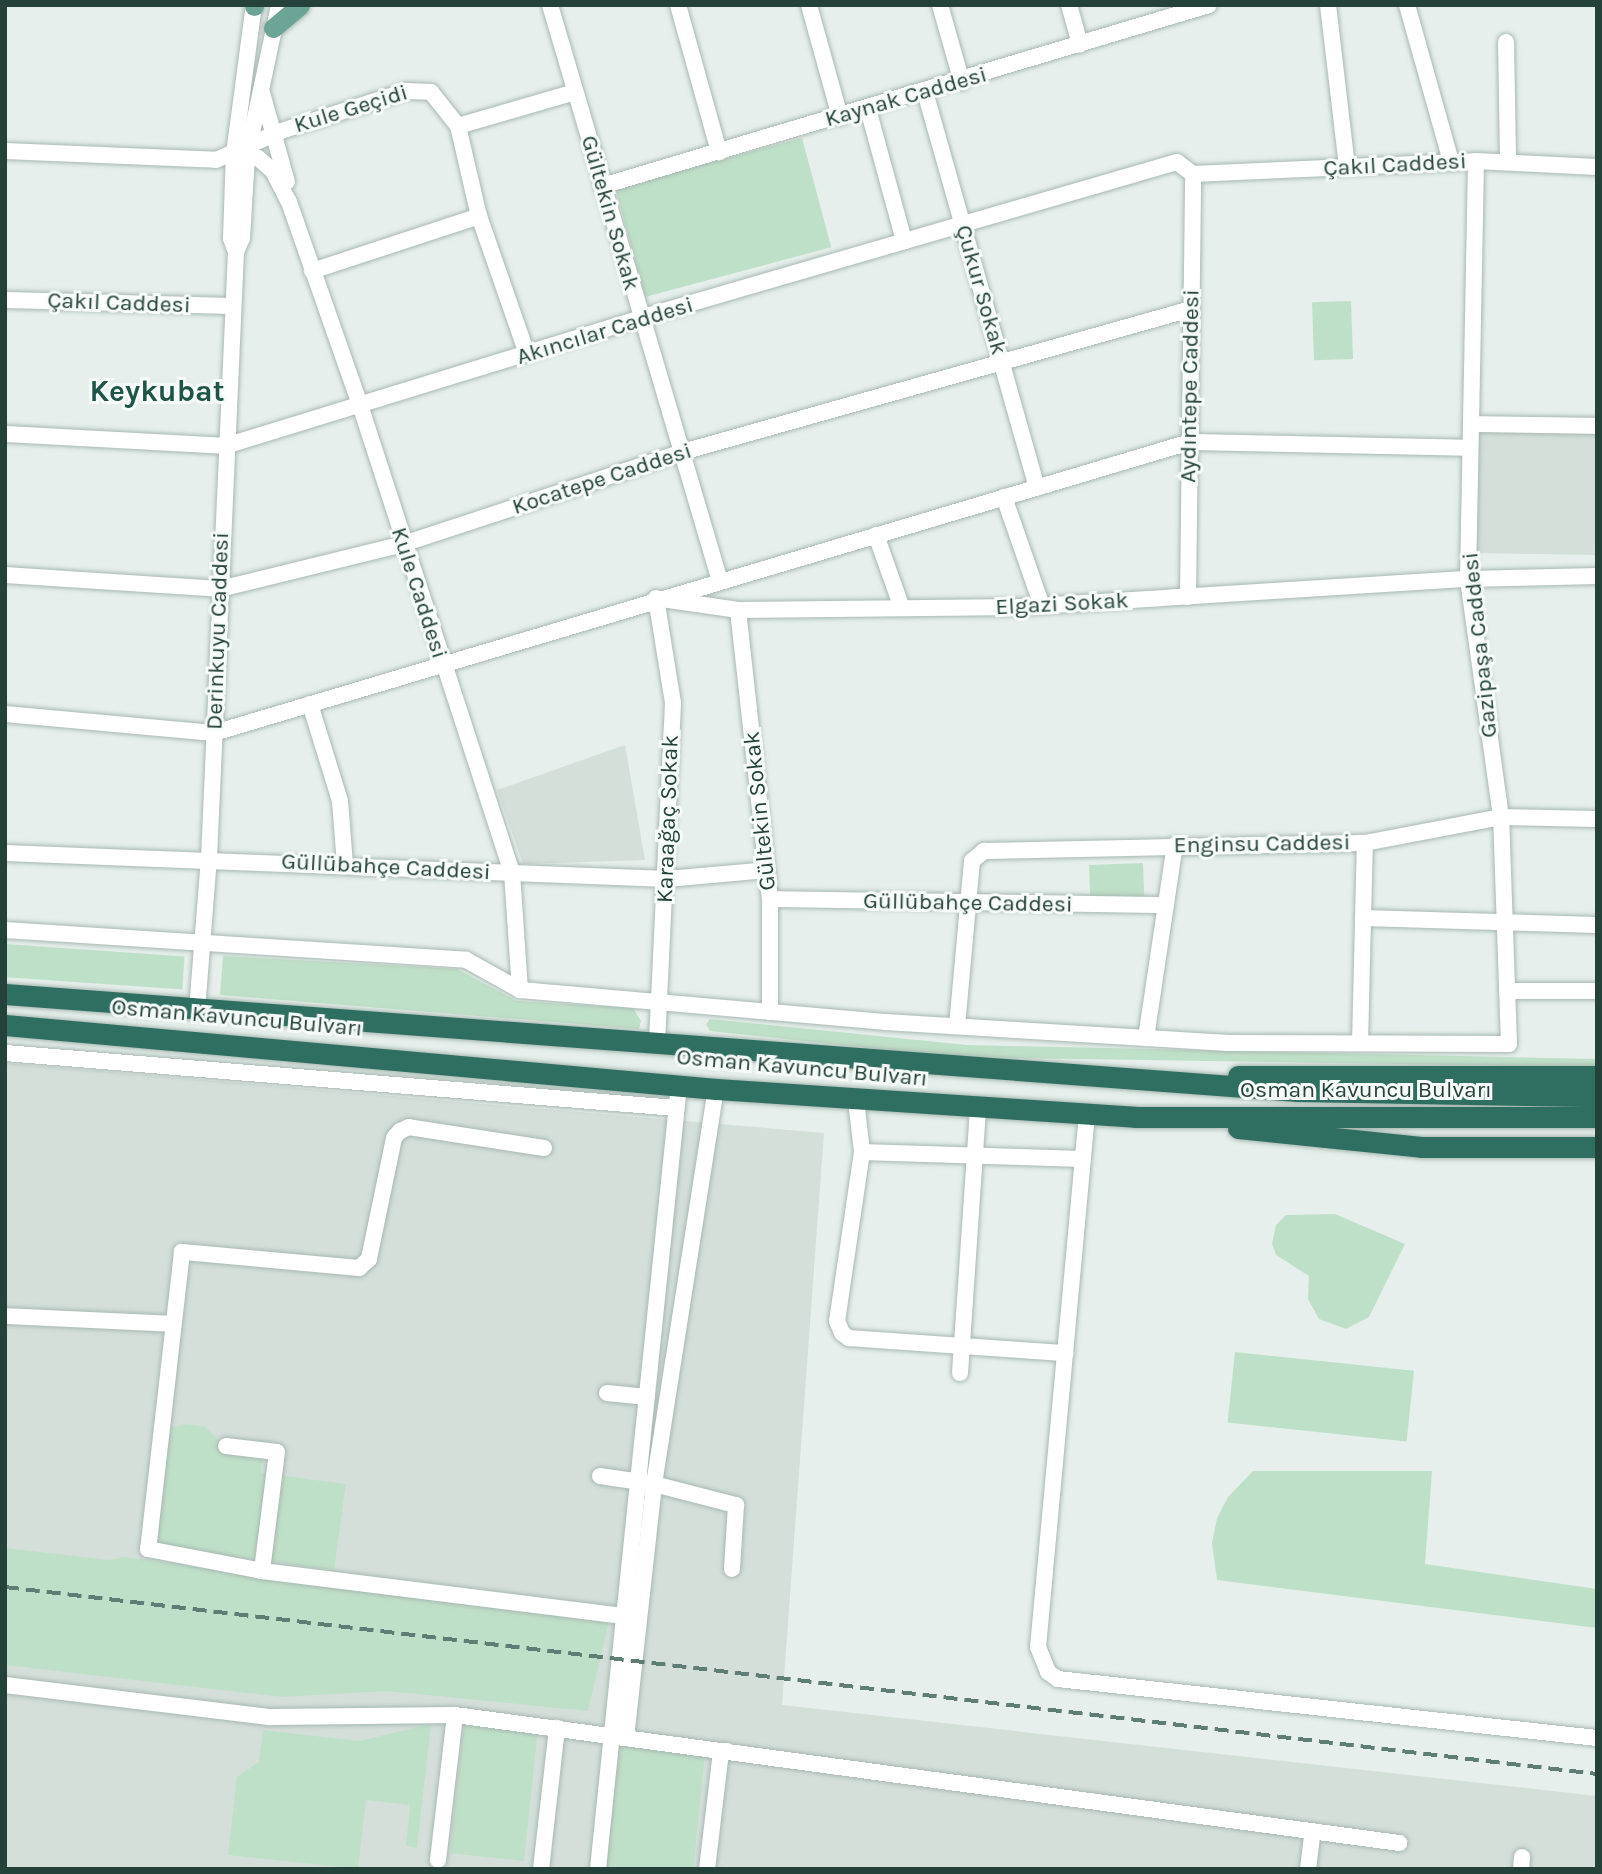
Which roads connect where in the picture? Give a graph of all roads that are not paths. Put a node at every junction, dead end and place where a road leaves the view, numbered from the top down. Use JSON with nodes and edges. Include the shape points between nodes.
{"nodes":[{"id":1,"x":254,"y":5,"type":"edge"},
{"id":2,"x":279,"y":5,"type":"edge"},
{"id":3,"x":300,"y":5,"type":"edge"},
{"id":4,"x":550,"y":5,"type":"edge"},
{"id":5,"x":678,"y":5,"type":"edge"},
{"id":6,"x":809,"y":5,"type":"edge"},
{"id":7,"x":940,"y":5,"type":"edge"},
{"id":8,"x":1069,"y":5,"type":"edge"},
{"id":9,"x":1328,"y":5,"type":"edge"},
{"id":10,"x":1407,"y":5,"type":"edge"},
{"id":11,"x":1205,"y":6,"type":"edge"},
{"id":12,"x":273,"y":28,"type":"junction"},
{"id":13,"x":1506,"y":43,"type":"dead end"},
{"id":14,"x":1080,"y":44,"type":"junction"},
{"id":15,"x":962,"y":82,"type":"junction"},
{"id":16,"x":261,"y":89,"type":"junction"},
{"id":17,"x":575,"y":92,"type":"junction"},
{"id":18,"x":925,"y":92,"type":"junction"},
{"id":19,"x":868,"y":109,"type":"junction"},
{"id":20,"x":840,"y":117,"type":"junction"},
{"id":21,"x":457,"y":126,"type":"junction"},
{"id":22,"x":273,"y":136,"type":"junction"},
{"id":23,"x":5,"y":151,"type":"edge"},
{"id":24,"x":244,"y":151,"type":"junction"},
{"id":25,"x":719,"y":152,"type":"junction"},
{"id":26,"x":1476,"y":161,"type":"junction"},
{"id":27,"x":1451,"y":162,"type":"junction"},
{"id":28,"x":1508,"y":162,"type":"junction"},
{"id":29,"x":1347,"y":167,"type":"junction"},
{"id":30,"x":1597,"y":167,"type":"edge"},
{"id":31,"x":1193,"y":174,"type":"junction"},
{"id":32,"x":602,"y":186,"type":"junction"},
{"id":33,"x":289,"y":202,"type":"junction"},
{"id":34,"x":479,"y":216,"type":"junction"},
{"id":35,"x":962,"y":224,"type":"junction"},
{"id":36,"x":904,"y":242,"type":"junction"},
{"id":37,"x":312,"y":271,"type":"junction"},
{"id":38,"x":5,"y":300,"type":"edge"},
{"id":39,"x":232,"y":306,"type":"junction"},
{"id":40,"x":1191,"y":309,"type":"junction"},
{"id":41,"x":640,"y":318,"type":"junction"},
{"id":42,"x":527,"y":354,"type":"junction"},
{"id":43,"x":1002,"y":362,"type":"junction"},
{"id":44,"x":361,"y":408,"type":"junction"},
{"id":45,"x":1471,"y":424,"type":"junction"},
{"id":46,"x":1597,"y":426,"type":"edge"},
{"id":47,"x":5,"y":434,"type":"edge"},
{"id":48,"x":1190,"y":442,"type":"junction"},
{"id":49,"x":225,"y":446,"type":"junction"},
{"id":50,"x":1470,"y":448,"type":"junction"},
{"id":51,"x":679,"y":453,"type":"junction"},
{"id":52,"x":1037,"y":487,"type":"junction"},
{"id":53,"x":1004,"y":497,"type":"junction"},
{"id":54,"x":876,"y":535,"type":"junction"},
{"id":55,"x":403,"y":544,"type":"junction"},
{"id":56,"x":5,"y":575,"type":"edge"},
{"id":57,"x":1597,"y":576,"type":"edge"},
{"id":58,"x":1468,"y":579,"type":"junction"},
{"id":59,"x":720,"y":581,"type":"junction"},
{"id":60,"x":220,"y":589,"type":"junction"},
{"id":61,"x":1188,"y":597,"type":"junction"},
{"id":62,"x":656,"y":598,"type":"junction"},
{"id":63,"x":1042,"y":606,"type":"junction"},
{"id":64,"x":902,"y":608,"type":"junction"},
{"id":65,"x":738,"y":610,"type":"junction"},
{"id":66,"x":441,"y":663,"type":"junction"},
{"id":67,"x":310,"y":704,"type":"junction"},
{"id":68,"x":5,"y":714,"type":"edge"},
{"id":69,"x":214,"y":733,"type":"junction"},
{"id":70,"x":1501,"y":817,"type":"junction"},
{"id":71,"x":1597,"y":819,"type":"edge"},
{"id":72,"x":1366,"y":843,"type":"junction"},
{"id":73,"x":1175,"y":845,"type":"junction"},
{"id":74,"x":5,"y":853,"type":"edge"},
{"id":75,"x":209,"y":858,"type":"junction"},
{"id":76,"x":345,"y":863,"type":"junction"},
{"id":77,"x":767,"y":870,"type":"junction"},
{"id":78,"x":512,"y":873,"type":"junction"},
{"id":79,"x":667,"y":879,"type":"junction"},
{"id":80,"x":770,"y":899,"type":"junction"},
{"id":81,"x":966,"y":904,"type":"junction"},
{"id":82,"x":1166,"y":905,"type":"junction"},
{"id":83,"x":1363,"y":918,"type":"junction"},
{"id":84,"x":1504,"y":924,"type":"junction"},
{"id":85,"x":1597,"y":925,"type":"edge"},
{"id":86,"x":5,"y":930,"type":"edge"},
{"id":87,"x":204,"y":943,"type":"junction"},
{"id":88,"x":520,"y":990,"type":"junction"},
{"id":89,"x":1507,"y":991,"type":"junction"},
{"id":90,"x":1597,"y":991,"type":"edge"},
{"id":91,"x":5,"y":994,"type":"edge"},
{"id":92,"x":660,"y":1003,"type":"junction"},
{"id":93,"x":197,"y":1010,"type":"junction"},
{"id":94,"x":770,"y":1012,"type":"junction"},
{"id":95,"x":5,"y":1025,"type":"edge"},
{"id":96,"x":957,"y":1026,"type":"junction"},
{"id":97,"x":1146,"y":1038,"type":"junction"},
{"id":98,"x":657,"y":1042,"type":"junction"},
{"id":99,"x":1360,"y":1044,"type":"junction"},
{"id":100,"x":5,"y":1053,"type":"edge"},
{"id":101,"x":1597,"y":1076,"type":"edge"},
{"id":102,"x":1138,"y":1081,"type":"junction"},
{"id":103,"x":678,"y":1085,"type":"junction"},
{"id":104,"x":716,"y":1089,"type":"junction"},
{"id":105,"x":1597,"y":1096,"type":"edge"},
{"id":106,"x":856,"y":1100,"type":"junction"},
{"id":107,"x":978,"y":1107,"type":"junction"},
{"id":108,"x":676,"y":1108,"type":"junction"},
{"id":109,"x":1087,"y":1114,"type":"junction"},
{"id":110,"x":1135,"y":1117,"type":"junction"},
{"id":111,"x":1597,"y":1117,"type":"edge"},
{"id":112,"x":1597,"y":1147,"type":"edge"},
{"id":113,"x":544,"y":1148,"type":"dead end"},
{"id":114,"x":862,"y":1152,"type":"junction"},
{"id":115,"x":975,"y":1156,"type":"junction"},
{"id":116,"x":1083,"y":1159,"type":"junction"},
{"id":117,"x":5,"y":1316,"type":"edge"},
{"id":118,"x":173,"y":1324,"type":"junction"},
{"id":119,"x":962,"y":1345,"type":"junction"},
{"id":120,"x":1065,"y":1353,"type":"junction"},
{"id":121,"x":960,"y":1373,"type":"dead end"},
{"id":122,"x":607,"y":1393,"type":"dead end"},
{"id":123,"x":647,"y":1397,"type":"junction"},
{"id":124,"x":226,"y":1446,"type":"dead end"},
{"id":125,"x":600,"y":1476,"type":"dead end"},
{"id":126,"x":646,"y":1483,"type":"junction"},
{"id":127,"x":732,"y":1569,"type":"dead end"},
{"id":128,"x":262,"y":1571,"type":"junction"},
{"id":129,"x":625,"y":1616,"type":"junction"},
{"id":130,"x":5,"y":1685,"type":"edge"},
{"id":131,"x":455,"y":1715,"type":"junction"},
{"id":132,"x":557,"y":1728,"type":"junction"},
{"id":133,"x":619,"y":1737,"type":"junction"},
{"id":134,"x":1597,"y":1738,"type":"edge"},
{"id":135,"x":727,"y":1751,"type":"junction"},
{"id":136,"x":1313,"y":1831,"type":"junction"},
{"id":137,"x":1399,"y":1843,"type":"dead end"},
{"id":138,"x":438,"y":1860,"type":"dead end"},
{"id":139,"x":541,"y":1869,"type":"edge"},
{"id":140,"x":598,"y":1869,"type":"edge"},
{"id":141,"x":707,"y":1869,"type":"edge"},
{"id":142,"x":1308,"y":1869,"type":"edge"}],
"edges":[{"from":1,"to":24,"type":"street","name":"Derinkuyu Caddesi"},
{"from":2,"to":12,"type":"street","name":"Derinkuyu Caddesi"},
{"from":3,"to":12,"type":"main road"},
{"from":4,"to":17,"type":"street","name":"Gültekin Sokak"},
{"from":5,"to":25,"type":"street"},
{"from":6,"to":20,"type":"street"},
{"from":7,"to":15,"type":"street"},
{"from":8,"to":14,"type":"street"},
{"from":9,"to":29,"type":"street"},
{"from":10,"to":27,"type":"street"},
{"from":11,"to":14,"type":"street","name":"Kaynak Caddesi"},
{"from":12,"to":16,"type":"street","name":"Derinkuyu Caddesi"},
{"from":13,"to":28,"type":"street"},
{"from":14,"to":15,"type":"street","name":"Kaynak Caddesi"},
{"from":15,"to":18,"type":"street","name":"Kaynak Caddesi"},
{"from":16,"to":22,"type":"street","name":"Kule Caddesi"},
{"from":16,"to":24,"type":"street","name":"Derinkuyu Caddesi"},
{"from":17,"to":21,"type":"street"},
{"from":17,"to":32,"type":"street","name":"Gültekin Sokak"},
{"from":18,"to":19,"type":"street","name":"Kaynak Caddesi"},
{"from":18,"to":35,"type":"street","name":"Çukur Sokak"},
{"from":19,"to":20,"type":"street","name":"Kaynak Caddesi"},
{"from":19,"to":36,"type":"street"},
{"from":20,"to":25,"type":"street","name":"Kaynak Caddesi"},
{"from":21,"to":22,"type":"street","name":"Kule Geçidi","via":[[431,92],[406,91]]},
{"from":21,"to":34,"type":"street"},
{"from":22,"to":24,"type":"street","name":"Kule Geçidi"},
{"from":22,"to":33,"type":"street","name":"Kule Caddesi","via":[[290,191]]},
{"from":23,"to":24,"type":"street","name":"Kule Geçidi","via":[[197,162]]},
{"from":24,"to":33,"type":"street","name":"Kule Caddesi","via":[[269,164]]},
{"from":24,"to":39,"type":"street","name":"Derinkuyu Caddesi","via":[[231,238],[236,252]]},
{"from":25,"to":32,"type":"street","name":"Kaynak Caddesi"},
{"from":26,"to":27,"type":"street","name":"Çakıl Caddesi"},
{"from":26,"to":28,"type":"street","name":"Çakıl Caddesi"},
{"from":26,"to":45,"type":"street","name":"Gazipaşa Caddesi"},
{"from":27,"to":29,"type":"street","name":"Çakıl Caddesi"},
{"from":28,"to":30,"type":"street","name":"Çakıl Caddesi"},
{"from":29,"to":31,"type":"street","name":"Çakıl Caddesi"},
{"from":31,"to":35,"type":"street","name":"Akıncılar Caddesi","via":[[1177,162]]},
{"from":31,"to":40,"type":"street","name":"Aydıntepe Caddesi"},
{"from":32,"to":41,"type":"street","name":"Gültekin Sokak"},
{"from":33,"to":37,"type":"street","name":"Kule Caddesi"},
{"from":34,"to":37,"type":"street"},
{"from":34,"to":42,"type":"street"},
{"from":35,"to":36,"type":"street","name":"Akıncılar Caddesi"},
{"from":35,"to":43,"type":"street","name":"Çukur Sokak"},
{"from":36,"to":41,"type":"street","name":"Akıncılar Caddesi"},
{"from":37,"to":44,"type":"street","name":"Kule Caddesi"},
{"from":38,"to":39,"type":"street","name":"Çakıl Caddesi"},
{"from":39,"to":49,"type":"street","name":"Derinkuyu Caddesi"},
{"from":40,"to":43,"type":"street","name":"Kocatepe Caddesi"},
{"from":40,"to":48,"type":"street","name":"Aydıntepe Caddesi"},
{"from":41,"to":42,"type":"street","name":"Akıncılar Caddesi"},
{"from":41,"to":51,"type":"street","name":"Gültekin Sokak"},
{"from":42,"to":44,"type":"street","name":"Akıncılar Caddesi"},
{"from":43,"to":51,"type":"street","name":"Kocatepe Caddesi"},
{"from":43,"to":52,"type":"street","name":"Çukur Sokak"},
{"from":44,"to":49,"type":"street","name":"Akıncılar Caddesi"},
{"from":44,"to":55,"type":"street","name":"Kule Caddesi"},
{"from":45,"to":46,"type":"street"},
{"from":45,"to":50,"type":"street","name":"Gazipaşa Caddesi"},
{"from":47,"to":49,"type":"street","name":"Akıncılar Caddesi"},
{"from":48,"to":50,"type":"street"},
{"from":48,"to":52,"type":"street"},
{"from":48,"to":61,"type":"street","name":"Aydıntepe Caddesi"},
{"from":49,"to":60,"type":"street","name":"Derinkuyu Caddesi"},
{"from":50,"to":58,"type":"street","name":"Gazipaşa Caddesi"},
{"from":51,"to":55,"type":"street","name":"Kocatepe Caddesi"},
{"from":51,"to":59,"type":"street","name":"Gültekin Sokak"},
{"from":52,"to":53,"type":"street"},
{"from":53,"to":54,"type":"street"},
{"from":53,"to":63,"type":"street"},
{"from":54,"to":59,"type":"street"},
{"from":54,"to":64,"type":"street"},
{"from":55,"to":60,"type":"street","name":"Kocatepe Caddesi"},
{"from":55,"to":66,"type":"street","name":"Kule Caddesi"},
{"from":56,"to":60,"type":"street","name":"Kocatepe Caddesi"},
{"from":57,"to":58,"type":"street","name":"Elgazi Sokak"},
{"from":58,"to":61,"type":"street","name":"Elgazi Sokak"},
{"from":58,"to":70,"type":"street","name":"Gazipaşa Caddesi"},
{"from":59,"to":62,"type":"street"},
{"from":60,"to":69,"type":"street","name":"Derinkuyu Caddesi"},
{"from":61,"to":63,"type":"street","name":"Elgazi Sokak"},
{"from":62,"to":65,"type":"street","name":"Elgazi Sokak"},
{"from":62,"to":66,"type":"street"},
{"from":62,"to":79,"type":"street","name":"Karaağaç Sokak","via":[[673,703]]},
{"from":63,"to":64,"type":"street","name":"Elgazi Sokak"},
{"from":64,"to":65,"type":"street","name":"Elgazi Sokak"},
{"from":65,"to":77,"type":"street","name":"Gültekin Sokak"},
{"from":66,"to":67,"type":"street"},
{"from":66,"to":78,"type":"street","name":"Kule Caddesi"},
{"from":67,"to":69,"type":"street"},
{"from":67,"to":76,"type":"street","via":[[340,801]]},
{"from":68,"to":69,"type":"street"},
{"from":69,"to":75,"type":"street","name":"Derinkuyu Caddesi"},
{"from":70,"to":71,"type":"street","name":"Enginsu Caddesi"},
{"from":70,"to":72,"type":"street","name":"Enginsu Caddesi"},
{"from":70,"to":84,"type":"street","name":"Gazipaşa Caddesi"},
{"from":72,"to":73,"type":"street","name":"Enginsu Caddesi"},
{"from":72,"to":83,"type":"street"},
{"from":73,"to":81,"type":"street","name":"Enginsu Caddesi","via":[[990,849],[972,860]]},
{"from":73,"to":82,"type":"street"},
{"from":74,"to":75,"type":"street","name":"Güllübahçe Caddesi"},
{"from":75,"to":76,"type":"street","name":"Güllübahçe Caddesi"},
{"from":75,"to":87,"type":"street","name":"Derinkuyu Caddesi"},
{"from":76,"to":78,"type":"street","name":"Güllübahçe Caddesi"},
{"from":77,"to":79,"type":"street","name":"Güllübahçe Caddesi"},
{"from":77,"to":80,"type":"street","name":"Gültekin Sokak"},
{"from":78,"to":79,"type":"street","name":"Güllübahçe Caddesi"},
{"from":78,"to":88,"type":"street","name":"Kule Caddesi"},
{"from":79,"to":92,"type":"street","name":"Karaağaç Sokak"},
{"from":80,"to":81,"type":"street","name":"Güllübahçe Caddesi"},
{"from":80,"to":94,"type":"street","name":"Gültekin Sokak"},
{"from":81,"to":82,"type":"street","name":"Güllübahçe Caddesi"},
{"from":81,"to":96,"type":"street"},
{"from":82,"to":97,"type":"street"},
{"from":83,"to":84,"type":"street"},
{"from":83,"to":99,"type":"street"},
{"from":84,"to":85,"type":"street"},
{"from":84,"to":89,"type":"street","name":"Gazipaşa Caddesi"},
{"from":86,"to":87,"type":"street"},
{"from":87,"to":88,"type":"street","via":[[466,960]]},
{"from":87,"to":93,"type":"street","name":"Derinkuyu Caddesi"},
{"from":88,"to":92,"type":"street"},
{"from":89,"to":90,"type":"street"},
{"from":89,"to":99,"type":"street","name":"Gazipaşa Caddesi","via":[[1509,1044]]},
{"from":91,"to":93,"type":"highway","name":"Osman Kavuncu Bulvarı"},
{"from":92,"to":94,"type":"street"},
{"from":92,"to":98,"type":"street","name":"Karaağaç Sokak"},
{"from":93,"to":98,"type":"highway","name":"Osman Kavuncu Bulvarı"},
{"from":94,"to":96,"type":"street"},
{"from":95,"to":103,"type":"highway","name":"Osman Kavuncu Bulvarı"},
{"from":96,"to":97,"type":"street"},
{"from":97,"to":99,"type":"street"},
{"from":98,"to":102,"type":"highway","name":"Osman Kavuncu Bulvarı"},
{"from":100,"to":108,"type":"street"},
{"from":101,"to":102,"type":"highway","via":[[1283,1074]]},
{"from":102,"to":105,"type":"highway","name":"Osman Kavuncu Bulvarı","via":[[1297,1091]]},
{"from":103,"to":104,"type":"highway","name":"Osman Kavuncu Bulvarı"},
{"from":103,"to":108,"type":"street"},
{"from":104,"to":106,"type":"highway","name":"Osman Kavuncu Bulvarı"},
{"from":104,"to":126,"type":"street"},
{"from":106,"to":107,"type":"highway","name":"Osman Kavuncu Bulvarı"},
{"from":106,"to":114,"type":"street"},
{"from":107,"to":109,"type":"highway","name":"Osman Kavuncu Bulvarı"},
{"from":107,"to":115,"type":"street"},
{"from":108,"to":123,"type":"street"},
{"from":109,"to":110,"type":"highway","name":"Osman Kavuncu Bulvarı"},
{"from":109,"to":116,"type":"street"},
{"from":110,"to":111,"type":"highway","name":"Osman Kavuncu Bulvarı"},
{"from":110,"to":112,"type":"highway","via":[[1421,1147]]},
{"from":113,"to":118,"type":"street","via":[[404,1128],[394,1138],[364,1266],[187,1249],[180,1256]]},
{"from":114,"to":115,"type":"street"},
{"from":114,"to":119,"type":"street","via":[[839,1329],[849,1338]]},
{"from":115,"to":116,"type":"street"},
{"from":115,"to":119,"type":"street"},
{"from":116,"to":120,"type":"street"},
{"from":117,"to":118,"type":"street"},
{"from":118,"to":128,"type":"street","via":[[148,1549]]},
{"from":119,"to":120,"type":"street"},
{"from":119,"to":121,"type":"street"},
{"from":120,"to":134,"type":"street","via":[[1038,1647],[1041,1661],[1053,1676]]},
{"from":122,"to":123,"type":"street"},
{"from":123,"to":126,"type":"street"},
{"from":124,"to":128,"type":"street","via":[[277,1452]]},
{"from":125,"to":126,"type":"street"},
{"from":126,"to":127,"type":"street","via":[[736,1505]]},
{"from":126,"to":129,"type":"street"},
{"from":126,"to":133,"type":"street"},
{"from":128,"to":129,"type":"street"},
{"from":129,"to":133,"type":"street"},
{"from":130,"to":131,"type":"street","via":[[271,1717]]},
{"from":131,"to":132,"type":"street"},
{"from":131,"to":138,"type":"street"},
{"from":132,"to":133,"type":"street"},
{"from":132,"to":139,"type":"street"},
{"from":133,"to":135,"type":"street"},
{"from":133,"to":140,"type":"street"},
{"from":135,"to":136,"type":"street"},
{"from":135,"to":141,"type":"street","via":[[721,1751]]},
{"from":136,"to":137,"type":"street"},
{"from":136,"to":142,"type":"street"}]}
